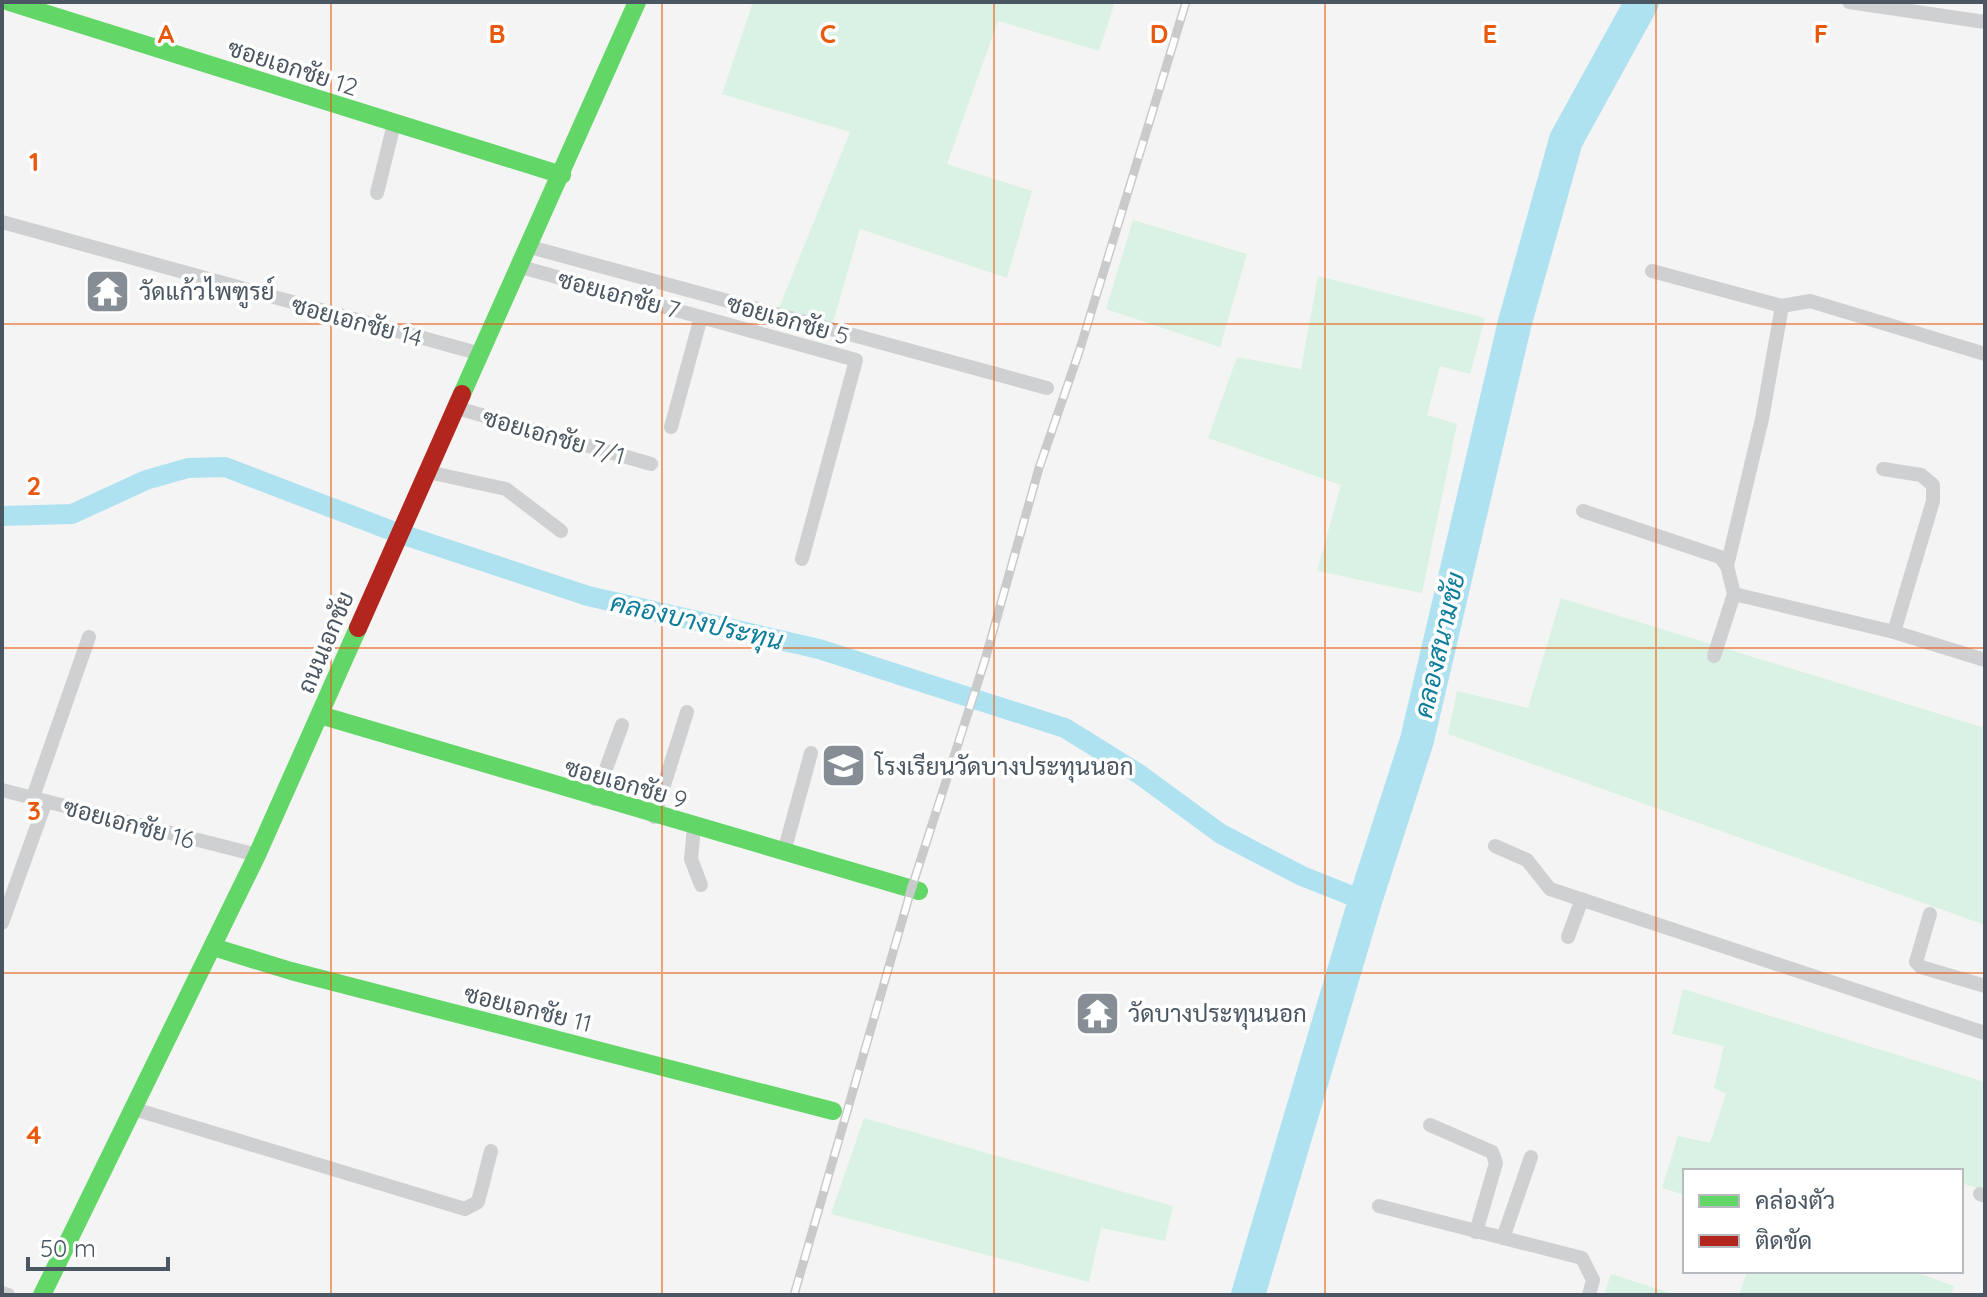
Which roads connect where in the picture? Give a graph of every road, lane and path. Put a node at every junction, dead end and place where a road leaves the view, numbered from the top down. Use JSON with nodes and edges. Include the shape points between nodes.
{"nodes":[{"id":1,"x":9,"y":2,"type":"edge"},
{"id":2,"x":637,"y":2,"type":"edge"},
{"id":3,"x":1849,"y":2,"type":"edge"},
{"id":4,"x":1985,"y":22,"type":"edge"},
{"id":5,"x":394,"y":124,"type":"junction"},
{"id":6,"x":562,"y":175,"type":"junction"},
{"id":7,"x":377,"y":193,"type":"dead end"},
{"id":8,"x":2,"y":222,"type":"edge"},
{"id":9,"x":530,"y":247,"type":"junction"},
{"id":10,"x":521,"y":267,"type":"junction"},
{"id":11,"x":1652,"y":271,"type":"dead end"},
{"id":12,"x":1782,"y":306,"type":"junction"},
{"id":13,"x":701,"y":317,"type":"junction"},
{"id":14,"x":481,"y":354,"type":"junction"},
{"id":15,"x":1985,"y":354,"type":"edge"},
{"id":16,"x":1047,"y":388,"type":"dead end"},
{"id":17,"x":457,"y":408,"type":"junction"},
{"id":18,"x":671,"y":427,"type":"dead end"},
{"id":19,"x":651,"y":464,"type":"dead end"},
{"id":20,"x":1883,"y":469,"type":"dead end"},
{"id":21,"x":428,"y":472,"type":"junction"},
{"id":22,"x":1583,"y":511,"type":"dead end"},
{"id":23,"x":561,"y":531,"type":"dead end"},
{"id":24,"x":802,"y":559,"type":"dead end"},
{"id":25,"x":1727,"y":566,"type":"junction"},
{"id":26,"x":1734,"y":594,"type":"junction"},
{"id":27,"x":1894,"y":632,"type":"junction"},
{"id":28,"x":89,"y":637,"type":"dead end"},
{"id":29,"x":1714,"y":656,"type":"dead end"},
{"id":30,"x":1985,"y":660,"type":"edge"},
{"id":31,"x":687,"y":712,"type":"dead end"},
{"id":32,"x":320,"y":715,"type":"junction"},
{"id":33,"x":622,"y":725,"type":"dead end"},
{"id":34,"x":811,"y":753,"type":"dead end"},
{"id":35,"x":2,"y":790,"type":"edge"},
{"id":36,"x":40,"y":799,"type":"junction"},
{"id":37,"x":595,"y":799,"type":"junction"},
{"id":38,"x":654,"y":817,"type":"junction"},
{"id":39,"x":694,"y":827,"type":"junction"},
{"id":40,"x":1495,"y":846,"type":"dead end"},
{"id":41,"x":784,"y":852,"type":"junction"},
{"id":42,"x":257,"y":855,"type":"junction"},
{"id":43,"x":701,"y":885,"type":"dead end"},
{"id":44,"x":919,"y":891,"type":"dead end"},
{"id":45,"x":1582,"y":899,"type":"junction"},
{"id":46,"x":1930,"y":914,"type":"dead end"},
{"id":47,"x":2,"y":923,"type":"edge"},
{"id":48,"x":1568,"y":937,"type":"dead end"},
{"id":49,"x":213,"y":947,"type":"junction"},
{"id":50,"x":1985,"y":986,"type":"edge"},
{"id":51,"x":1985,"y":1033,"type":"edge"},
{"id":52,"x":134,"y":1109,"type":"junction"},
{"id":53,"x":833,"y":1111,"type":"dead end"},
{"id":54,"x":1430,"y":1125,"type":"dead end"},
{"id":55,"x":491,"y":1151,"type":"dead end"},
{"id":56,"x":1531,"y":1157,"type":"dead end"},
{"id":57,"x":1379,"y":1206,"type":"dead end"},
{"id":58,"x":1476,"y":1232,"type":"junction"},
{"id":59,"x":1503,"y":1238,"type":"junction"},
{"id":60,"x":2,"y":1293,"type":"edge"},
{"id":61,"x":46,"y":1294,"type":"edge"},
{"id":62,"x":8,"y":1295,"type":"edge"},
{"id":63,"x":1589,"y":1295,"type":"edge"}],
"edges":[{"from":1,"to":5,"type":"street","name":"ซอยเอกชัย 12"},
{"from":2,"to":6,"type":"street","name":"ถนนเอกชัย"},
{"from":3,"to":4,"type":"street"},
{"from":5,"to":6,"type":"street","name":"ซอยเอกชัย 12"},
{"from":5,"to":7,"type":"street"},
{"from":6,"to":9,"type":"street","name":"ถนนเอกชัย"},
{"from":8,"to":14,"type":"street","name":"ซอยเอกชัย 14"},
{"from":9,"to":10,"type":"street","name":"ถนนเอกชัย"},
{"from":9,"to":16,"type":"street","name":"ซอยเอกชัย 5"},
{"from":10,"to":13,"type":"street","name":"ซอยเอกชัย 7"},
{"from":10,"to":14,"type":"street","name":"ถนนเอกชัย"},
{"from":11,"to":12,"type":"street"},
{"from":12,"to":15,"type":"street","via":[[1810,301]]},
{"from":12,"to":25,"type":"street"},
{"from":13,"to":18,"type":"street"},
{"from":13,"to":24,"type":"street","name":"ซอยเอกชัย 7","via":[[856,360]]},
{"from":14,"to":17,"type":"street","name":"ถนนเอกชัย"},
{"from":17,"to":19,"type":"street","name":"ซอยเอกชัย 7/1"},
{"from":17,"to":21,"type":"street","name":"ถนนเอกชัย"},
{"from":20,"to":27,"type":"street","via":[[1921,475],[1933,485],[1933,501]]},
{"from":21,"to":23,"type":"street","via":[[506,489]]},
{"from":21,"to":32,"type":"street","name":"ถนนเอกชัย"},
{"from":22,"to":25,"type":"street","via":[[1720,557]]},
{"from":25,"to":26,"type":"street"},
{"from":26,"to":27,"type":"street"},
{"from":26,"to":29,"type":"street"},
{"from":27,"to":30,"type":"street"},
{"from":28,"to":36,"type":"street"},
{"from":31,"to":38,"type":"street"},
{"from":32,"to":37,"type":"street","name":"ซอยเอกชัย 9"},
{"from":32,"to":42,"type":"street","name":"ถนนเอกชัย"},
{"from":33,"to":37,"type":"street"},
{"from":34,"to":41,"type":"street"},
{"from":35,"to":36,"type":"street","name":"ซอยเอกชัย 16"},
{"from":36,"to":42,"type":"street","name":"ซอยเอกชัย 16"},
{"from":36,"to":47,"type":"street"},
{"from":37,"to":38,"type":"street","name":"ซอยเอกชัย 9"},
{"from":38,"to":39,"type":"street","name":"ซอยเอกชัย 9"},
{"from":39,"to":41,"type":"street","name":"ซอยเอกชัย 9"},
{"from":39,"to":43,"type":"street","via":[[691,859]]},
{"from":40,"to":45,"type":"street","via":[[1527,860],[1550,889]]},
{"from":41,"to":44,"type":"street","name":"ซอยเอกชัย 9"},
{"from":42,"to":49,"type":"street","name":"ถนนเอกชัย"},
{"from":45,"to":48,"type":"street"},
{"from":45,"to":51,"type":"street"},
{"from":46,"to":50,"type":"street","via":[[1916,962]]},
{"from":49,"to":52,"type":"street","name":"ถนนเอกชัย"},
{"from":49,"to":53,"type":"street","name":"ซอยเอกชัย 11"},
{"from":52,"to":55,"type":"street","via":[[465,1209],[478,1202]]},
{"from":52,"to":61,"type":"street","name":"ถนนเอกชัย"},
{"from":54,"to":58,"type":"street","via":[[1492,1152],[1496,1163]]},
{"from":56,"to":59,"type":"street"},
{"from":57,"to":58,"type":"street"},
{"from":58,"to":59,"type":"street"},
{"from":59,"to":63,"type":"street","via":[[1582,1258],[1593,1280]]},
{"from":60,"to":62,"type":"street"}]}
